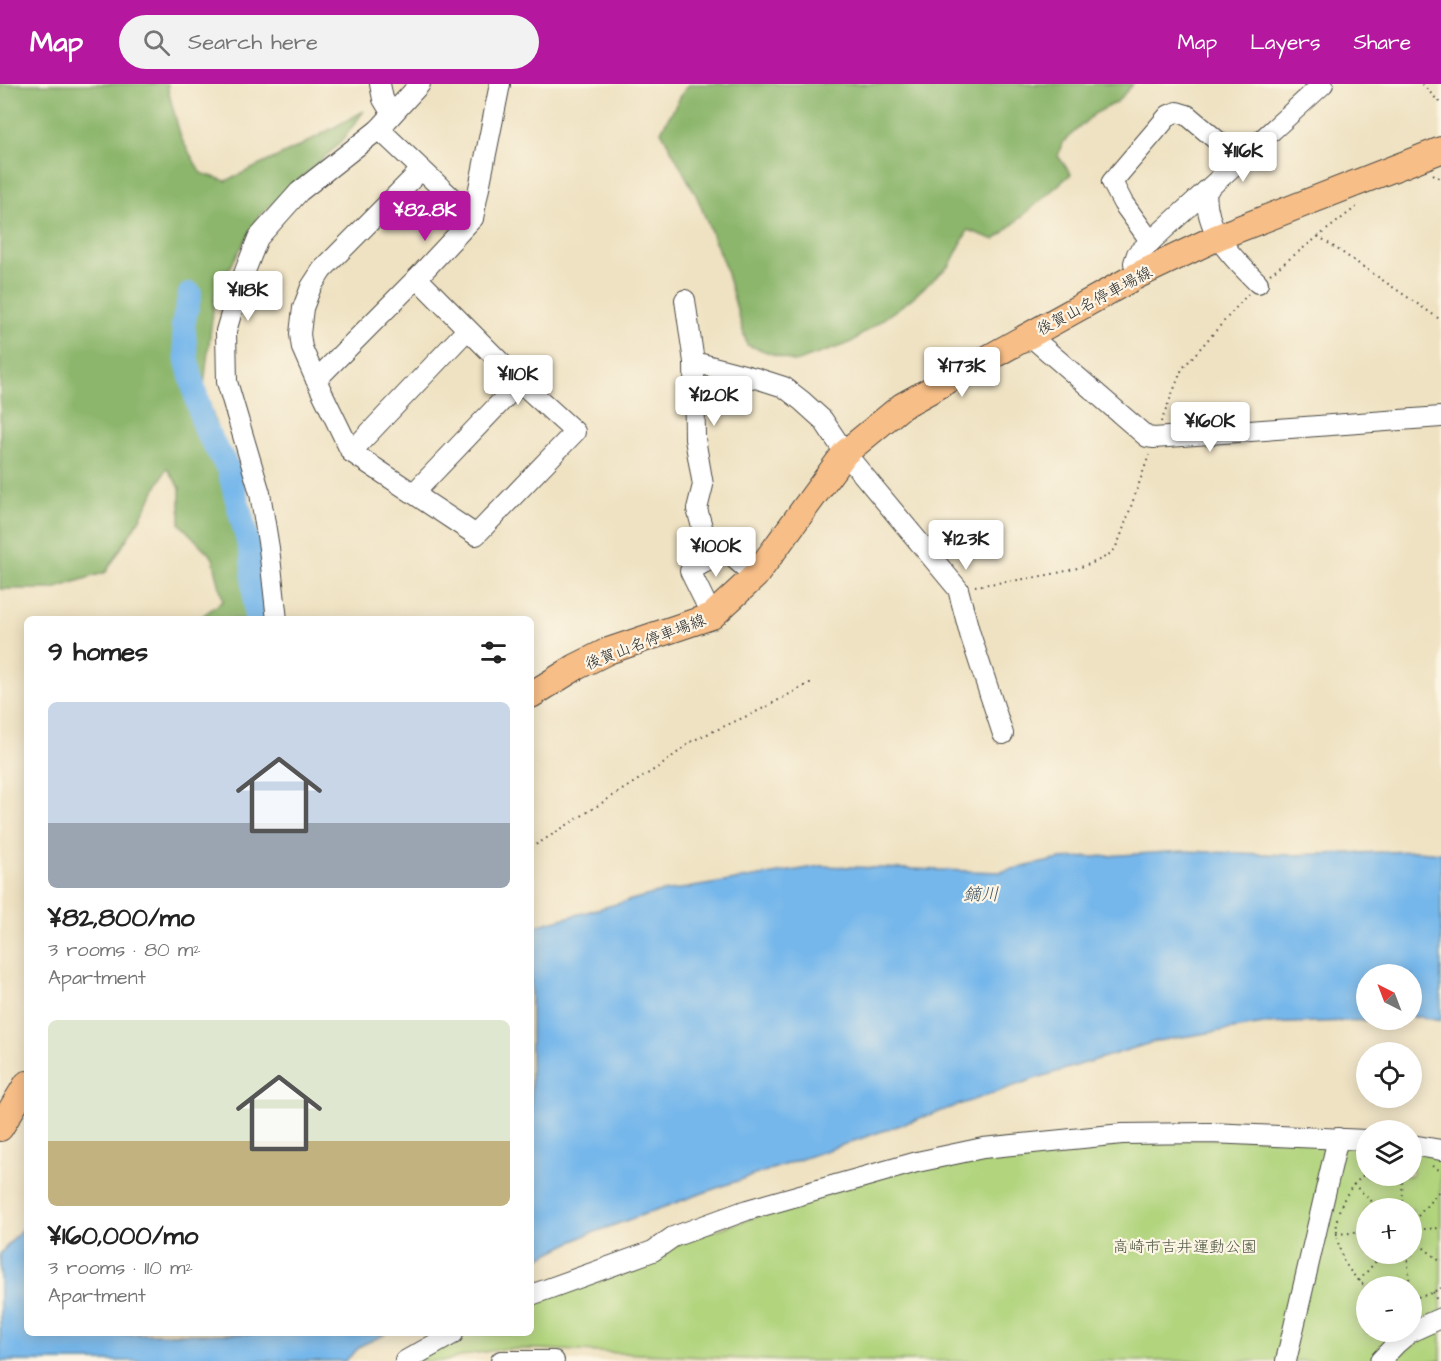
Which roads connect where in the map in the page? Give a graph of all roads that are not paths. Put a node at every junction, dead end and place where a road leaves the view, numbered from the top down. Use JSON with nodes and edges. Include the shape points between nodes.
{"nodes":[{"id":1,"x":380,"y":84,"type":"edge"},
{"id":2,"x":420,"y":84,"type":"edge"},
{"id":3,"x":500,"y":84,"type":"edge"},
{"id":4,"x":1323,"y":84,"type":"edge"},
{"id":5,"x":392,"y":114,"type":"junction"},
{"id":6,"x":379,"y":129,"type":"junction"},
{"id":7,"x":1441,"y":150,"type":"edge"},
{"id":8,"x":1240,"y":160,"type":"junction"},
{"id":9,"x":421,"y":170,"type":"junction"},
{"id":10,"x":1206,"y":191,"type":"junction"},
{"id":11,"x":473,"y":218,"type":"junction"},
{"id":12,"x":1218,"y":237,"type":"junction"},
{"id":13,"x":1151,"y":242,"type":"junction"},
{"id":14,"x":1138,"y":275,"type":"junction"},
{"id":15,"x":417,"y":278,"type":"junction"},
{"id":16,"x":1258,"y":283,"type":"road end"},
{"id":17,"x":685,"y":300,"type":"dead end"},
{"id":18,"x":467,"y":330,"type":"junction"},
{"id":19,"x":1029,"y":335,"type":"junction"},
{"id":20,"x":694,"y":362,"type":"junction"},
{"id":21,"x":316,"y":380,"type":"junction"},
{"id":22,"x":520,"y":382,"type":"junction"},
{"id":23,"x":1441,"y":417,"type":"edge"},
{"id":24,"x":351,"y":452,"type":"junction"},
{"id":25,"x":845,"y":453,"type":"junction"},
{"id":26,"x":414,"y":493,"type":"junction"},
{"id":27,"x":711,"y":559,"type":"junction"},
{"id":28,"x":755,"y":576,"type":"junction"},
{"id":29,"x":277,"y":616,"type":"edge"},
{"id":30,"x":712,"y":616,"type":"junction"},
{"id":31,"x":534,"y":693,"type":"edge"},
{"id":32,"x":1003,"y":734,"type":"dead end"},
{"id":33,"x":24,"y":1089,"type":"edge"},
{"id":34,"x":0,"y":1128,"type":"edge"},
{"id":35,"x":1338,"y":1138,"type":"junction"},
{"id":36,"x":1356,"y":1139,"type":"edge"},
{"id":37,"x":1422,"y":1147,"type":"edge"},
{"id":38,"x":1441,"y":1150,"type":"edge"},
{"id":39,"x":534,"y":1294,"type":"edge"},
{"id":40,"x":1441,"y":1318,"type":"edge"},
{"id":41,"x":1422,"y":1327,"type":"edge"},
{"id":42,"x":449,"y":1336,"type":"edge"},
{"id":43,"x":1398,"y":1342,"type":"edge"},
{"id":44,"x":405,"y":1361,"type":"edge"},
{"id":45,"x":501,"y":1361,"type":"edge"},
{"id":46,"x":554,"y":1361,"type":"edge"},
{"id":47,"x":1286,"y":1361,"type":"edge"},
{"id":48,"x":1380,"y":1361,"type":"edge"}],
"edges":[{"from":1,"to":5,"type":"street"},
{"from":2,"to":5,"type":"street"},
{"from":3,"to":11,"type":"street"},
{"from":4,"to":8,"type":"street"},
{"from":5,"to":6,"type":"street"},
{"from":6,"to":9,"type":"street"},
{"from":6,"to":29,"type":"street","via":[[299,192],[258,238],[226,331],[227,382],[260,493]]},
{"from":7,"to":12,"type":"main road","name":"後賀山名停車場線"},
{"from":8,"to":10,"type":"street"},
{"from":8,"to":13,"type":"street","via":[[1187,115],[1169,115],[1112,182]]},
{"from":9,"to":11,"type":"street"},
{"from":9,"to":21,"type":"street","via":[[310,287],[300,334]]},
{"from":10,"to":12,"type":"street","via":[[1206,205]]},
{"from":10,"to":13,"type":"street"},
{"from":11,"to":15,"type":"street"},
{"from":12,"to":14,"type":"main road","name":"後賀山名停車場線"},
{"from":12,"to":16,"type":"street","via":[[1226,251]]},
{"from":13,"to":14,"type":"street","via":[[1137,254],[1134,263]]},
{"from":14,"to":19,"type":"main road","name":"後賀山名停車場線"},
{"from":15,"to":18,"type":"street"},
{"from":15,"to":21,"type":"street"},
{"from":17,"to":20,"type":"street"},
{"from":18,"to":22,"type":"street"},
{"from":18,"to":24,"type":"street"},
{"from":19,"to":23,"type":"street","via":[[1147,437]]},
{"from":19,"to":25,"type":"main road","name":"後賀山名停車場線","via":[[902,406]]},
{"from":20,"to":25,"type":"street","via":[[784,387],[823,420]]},
{"from":20,"to":27,"type":"street","via":[[695,439],[703,485],[697,509]]},
{"from":21,"to":24,"type":"street"},
{"from":22,"to":26,"type":"street"},
{"from":22,"to":26,"type":"street","via":[[575,432],[476,535]]},
{"from":24,"to":26,"type":"street"},
{"from":25,"to":28,"type":"main road","name":"後賀山名停車場線"},
{"from":25,"to":32,"type":"street","via":[[958,589]]},
{"from":27,"to":28,"type":"street","via":[[722,552]]},
{"from":27,"to":30,"type":"street","via":[[690,571]]},
{"from":28,"to":30,"type":"main road","name":"後賀山名停車場線"},
{"from":30,"to":31,"type":"main road","name":"後賀山名停車場線","via":[[608,651]]},
{"from":33,"to":34,"type":"main road"},
{"from":35,"to":36,"type":"street"},
{"from":35,"to":39,"type":"street","via":[[1210,1132],[1122,1134],[983,1148],[917,1162],[747,1210],[673,1237],[653,1251]]},
{"from":35,"to":47,"type":"street"},
{"from":37,"to":38,"type":"street"},
{"from":40,"to":41,"type":"street"},
{"from":42,"to":44,"type":"street"},
{"from":43,"to":48,"type":"street"},
{"from":45,"to":46,"type":"street"}]}
